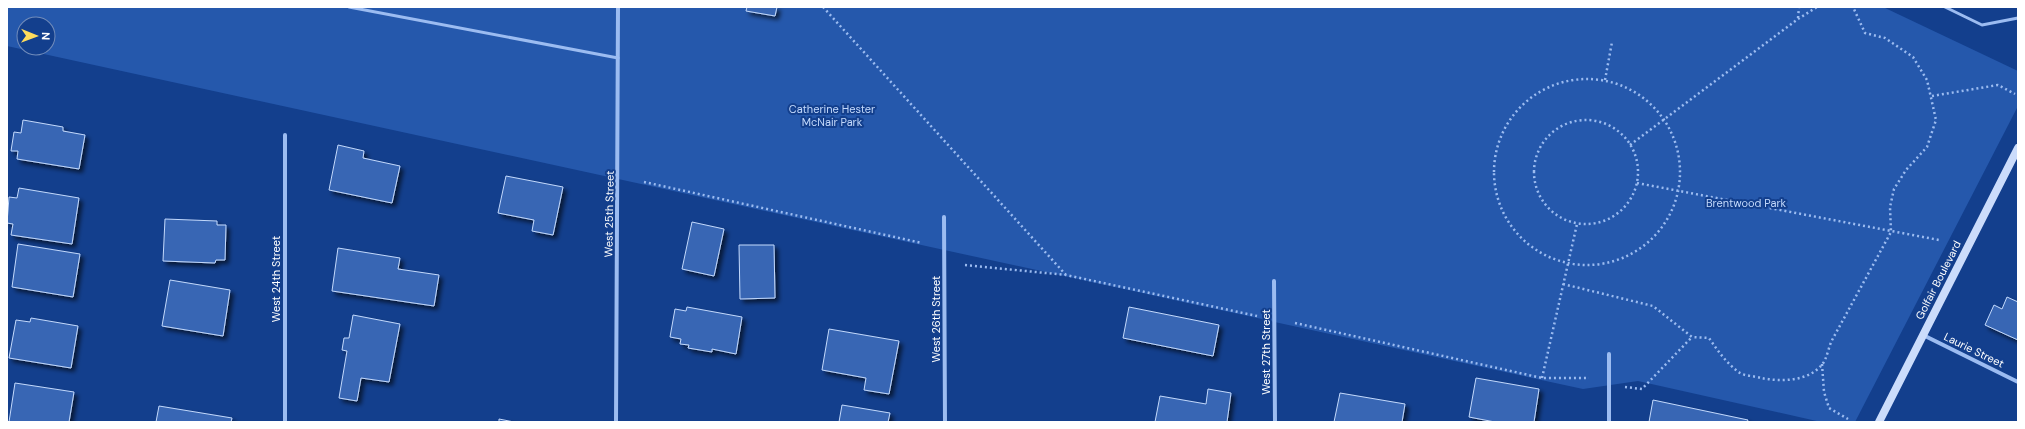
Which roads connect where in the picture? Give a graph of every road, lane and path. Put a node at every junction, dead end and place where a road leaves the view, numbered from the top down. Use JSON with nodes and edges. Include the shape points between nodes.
{"nodes":[{"id":1,"x":349,"y":7,"type":"edge"},
{"id":2,"x":618,"y":7,"type":"edge"},
{"id":3,"x":823,"y":7,"type":"edge"},
{"id":4,"x":1799,"y":7,"type":"edge"},
{"id":5,"x":1817,"y":7,"type":"edge"},
{"id":6,"x":1853,"y":7,"type":"edge"},
{"id":7,"x":1944,"y":7,"type":"edge"},
{"id":8,"x":2018,"y":18,"type":"edge"},
{"id":9,"x":1798,"y":19,"type":"junction"},
{"id":10,"x":1612,"y":42,"type":"dead end"},
{"id":11,"x":618,"y":58,"type":"junction"},
{"id":12,"x":1605,"y":80,"type":"junction"},
{"id":13,"x":2015,"y":94,"type":"dead end"},
{"id":14,"x":1932,"y":96,"type":"junction"},
{"id":15,"x":1665,"y":119,"type":"junction"},
{"id":16,"x":285,"y":135,"type":"dead end"},
{"id":17,"x":1630,"y":145,"type":"junction"},
{"id":18,"x":2018,"y":148,"type":"edge"},
{"id":19,"x":644,"y":182,"type":"dead end"},
{"id":20,"x":1637,"y":183,"type":"junction"},
{"id":21,"x":1678,"y":192,"type":"junction"},
{"id":22,"x":944,"y":217,"type":"dead end"},
{"id":23,"x":1577,"y":224,"type":"junction"},
{"id":24,"x":1891,"y":232,"type":"junction"},
{"id":25,"x":1939,"y":240,"type":"dead end"},
{"id":26,"x":922,"y":243,"type":"dead end"},
{"id":27,"x":1568,"y":263,"type":"junction"},
{"id":28,"x":965,"y":265,"type":"dead end"},
{"id":29,"x":1066,"y":274,"type":"junction"},
{"id":30,"x":1274,"y":281,"type":"dead end"},
{"id":31,"x":1563,"y":284,"type":"junction"},
{"id":32,"x":1257,"y":316,"type":"dead end"},
{"id":33,"x":1295,"y":323,"type":"dead end"},
{"id":34,"x":1923,"y":335,"type":"junction"},
{"id":35,"x":1692,"y":337,"type":"junction"},
{"id":36,"x":1609,"y":354,"type":"dead end"},
{"id":37,"x":1822,"y":364,"type":"junction"},
{"id":38,"x":1542,"y":378,"type":"junction"},
{"id":39,"x":1589,"y":378,"type":"dead end"},
{"id":40,"x":2018,"y":382,"type":"edge"},
{"id":41,"x":1624,"y":387,"type":"dead end"},
{"id":42,"x":1848,"y":419,"type":"dead end"},
{"id":43,"x":285,"y":422,"type":"edge"},
{"id":44,"x":616,"y":422,"type":"edge"},
{"id":45,"x":945,"y":422,"type":"edge"},
{"id":46,"x":1275,"y":422,"type":"edge"},
{"id":47,"x":1609,"y":422,"type":"edge"},
{"id":48,"x":1879,"y":422,"type":"edge"}],
"edges":[{"from":1,"to":11,"type":"lane"},
{"from":2,"to":11,"type":"street","name":"West 25th Street"},
{"from":3,"to":29,"type":"path"},
{"from":4,"to":9,"type":"path"},
{"from":5,"to":9,"type":"path"},
{"from":6,"to":14,"type":"path","via":[[1865,33],[1885,38],[1913,57],[1927,80]]},
{"from":7,"to":8,"type":"lane","via":[[1982,25]]},
{"from":9,"to":15,"type":"path"},
{"from":10,"to":12,"type":"path"},
{"from":11,"to":44,"type":"street","name":"West 25th Street"},
{"from":12,"to":15,"type":"path","via":[[1629,88],[1644,98]]},
{"from":12,"to":27,"type":"path","via":[[1578,78],[1561,82],[1545,88],[1530,98],[1507,124],[1494,158],[1497,196],[1503,214],[1514,231],[1543,255]]},
{"from":13,"to":14,"type":"path","via":[[1998,85]]},
{"from":14,"to":24,"type":"path","via":[[1936,120],[1927,147],[1906,170],[1894,189],[1890,207]]},
{"from":15,"to":17,"type":"path"},
{"from":15,"to":21,"type":"path","via":[[1679,156]]},
{"from":16,"to":43,"type":"street","name":"West 24th Street"},
{"from":17,"to":20,"type":"path","via":[[1639,166]]},
{"from":17,"to":23,"type":"path","via":[[1624,136],[1611,126],[1595,120],[1579,120],[1563,125],[1549,135],[1539,149],[1534,165],[1535,181],[1540,196],[1562,219]]},
{"from":18,"to":34,"type":"main road","name":"Golfair Boulevard"},
{"from":19,"to":26,"type":"path"},
{"from":20,"to":21,"type":"path"},
{"from":20,"to":23,"type":"path","via":[[1632,198],[1613,217],[1593,224]]},
{"from":21,"to":24,"type":"path"},
{"from":21,"to":27,"type":"path","via":[[1663,226],[1650,241],[1635,252],[1599,265],[1580,266]]},
{"from":22,"to":45,"type":"street","name":"West 26th Street"},
{"from":23,"to":27,"type":"path"},
{"from":24,"to":25,"type":"path"},
{"from":24,"to":37,"type":"path","via":[[1830,342]]},
{"from":27,"to":31,"type":"path"},
{"from":28,"to":29,"type":"path"},
{"from":29,"to":32,"type":"path"},
{"from":30,"to":46,"type":"street","name":"West 27th Street"},
{"from":31,"to":35,"type":"path","via":[[1653,306]]},
{"from":31,"to":38,"type":"path"},
{"from":33,"to":38,"type":"path"},
{"from":34,"to":40,"type":"street","name":"Laurie Street"},
{"from":34,"to":48,"type":"main road","name":"Golfair Boulevard"},
{"from":35,"to":37,"type":"path","via":[[1709,338],[1723,357],[1741,374],[1775,381],[1799,379]]},
{"from":35,"to":41,"type":"path","via":[[1642,389]]},
{"from":36,"to":47,"type":"street"},
{"from":37,"to":42,"type":"path","via":[[1824,392],[1829,408]]},
{"from":38,"to":39,"type":"path"}]}
